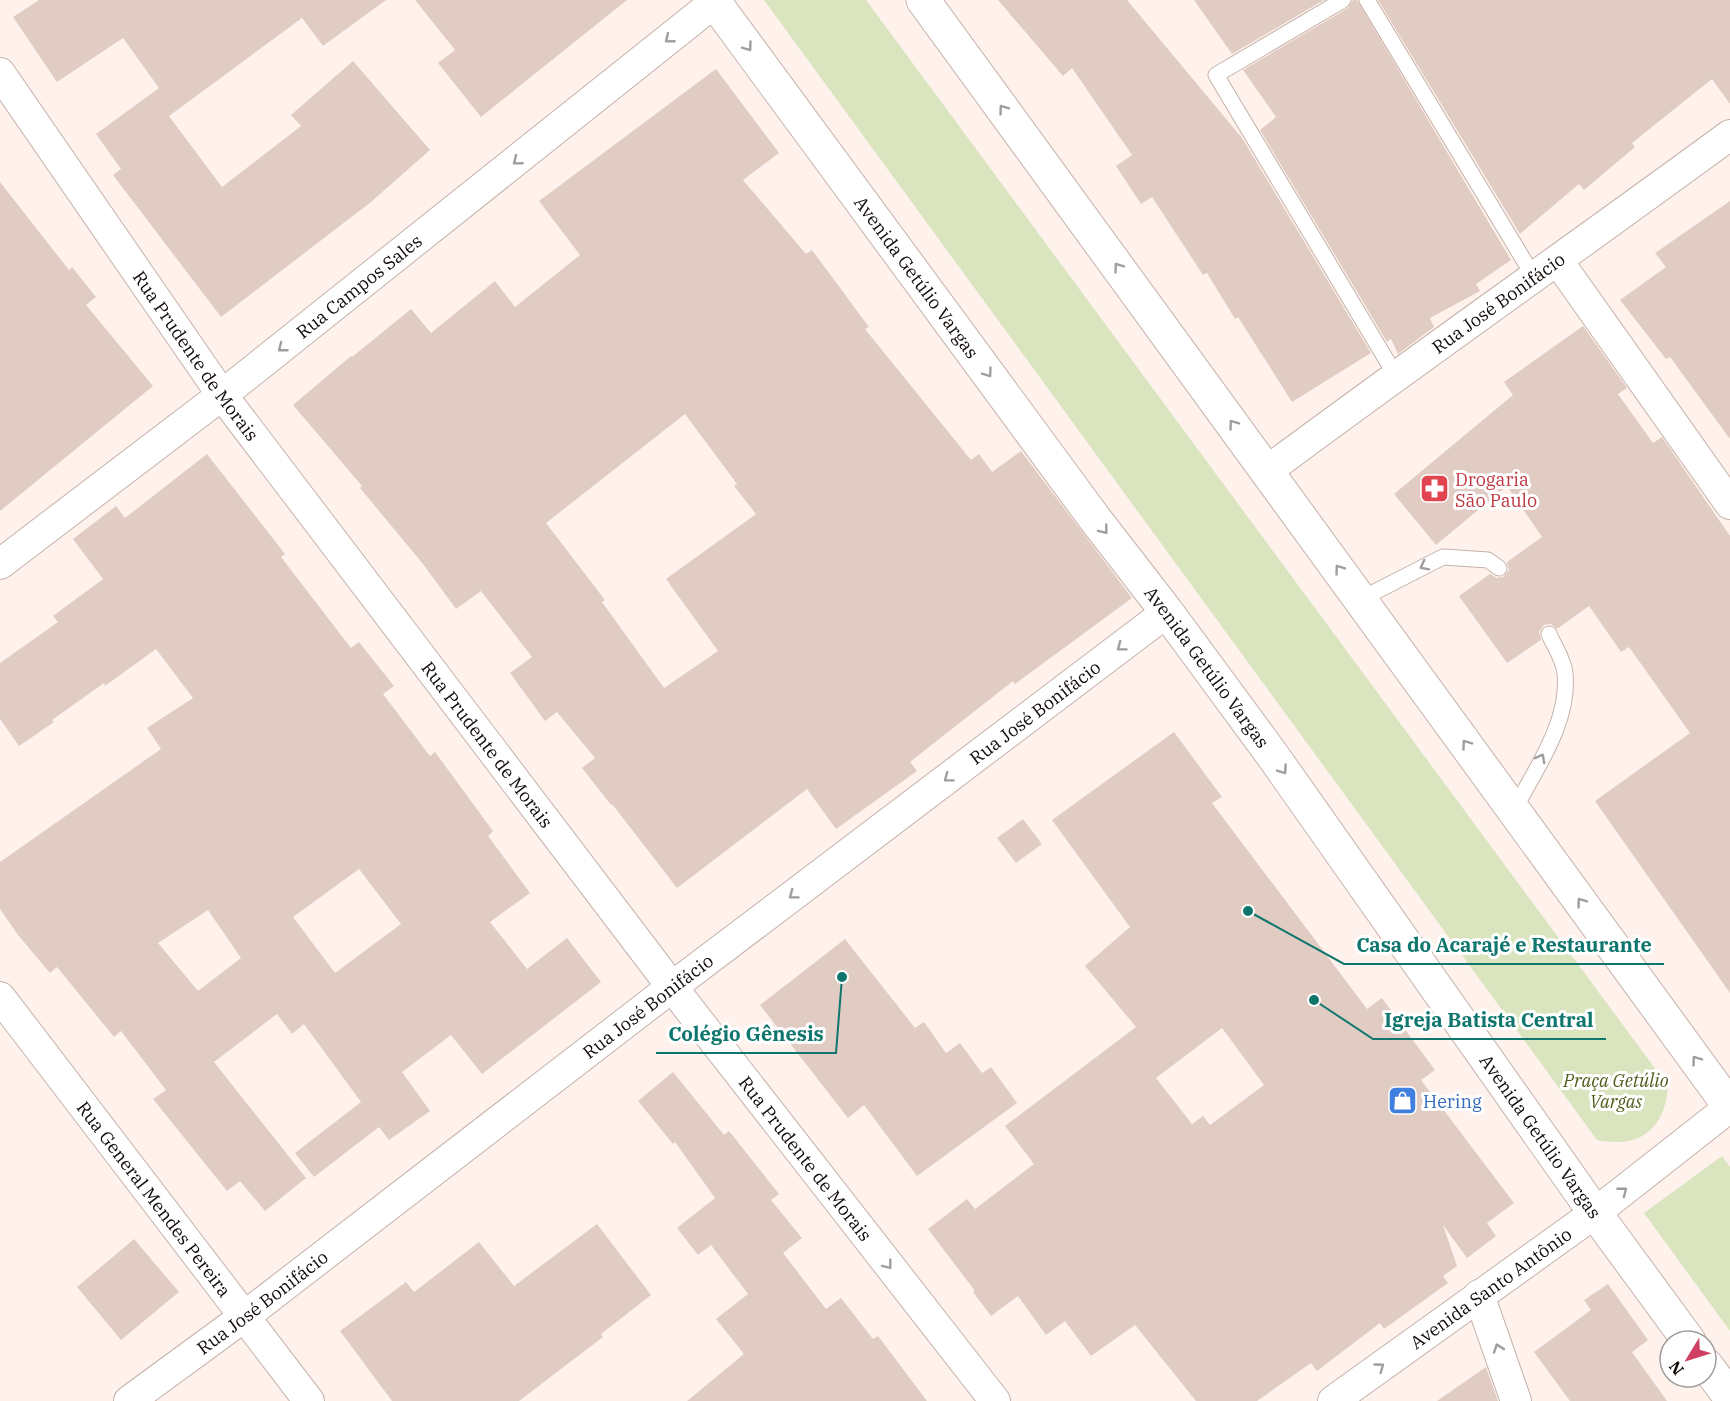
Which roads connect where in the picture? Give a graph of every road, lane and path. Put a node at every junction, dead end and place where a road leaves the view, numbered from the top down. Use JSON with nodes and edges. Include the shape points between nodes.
{"nodes":[{"id":1,"x":923,"y":0,"type":"edge"},
{"id":2,"x":1343,"y":0,"type":"edge"},
{"id":3,"x":1367,"y":0,"type":"edge"},
{"id":4,"x":714,"y":1,"type":"edge"},
{"id":5,"x":0,"y":73,"type":"edge"},
{"id":6,"x":1730,"y":135,"type":"edge"},
{"id":7,"x":1558,"y":261,"type":"junction"},
{"id":8,"x":1534,"y":278,"type":"junction"},
{"id":9,"x":1396,"y":376,"type":"junction"},
{"id":10,"x":222,"y":395,"type":"junction"},
{"id":11,"x":1267,"y":471,"type":"junction"},
{"id":12,"x":1730,"y":504,"type":"edge"},
{"id":13,"x":0,"y":564,"type":"edge"},
{"id":14,"x":1499,"y":568,"type":"dead end"},
{"id":15,"x":1361,"y":599,"type":"junction"},
{"id":16,"x":1167,"y":612,"type":"junction"},
{"id":17,"x":1549,"y":634,"type":"dead end"},
{"id":18,"x":1514,"y":810,"type":"junction"},
{"id":19,"x":672,"y":987,"type":"junction"},
{"id":20,"x":0,"y":997,"type":"edge"},
{"id":21,"x":1730,"y":1107,"type":"edge"},
{"id":22,"x":1595,"y":1213,"type":"junction"},
{"id":23,"x":1479,"y":1295,"type":"junction"},
{"id":24,"x":245,"y":1316,"type":"junction"},
{"id":25,"x":1680,"y":1329,"type":"edge"},
{"id":26,"x":1718,"y":1382,"type":"edge"},
{"id":27,"x":1730,"y":1398,"type":"edge"},
{"id":28,"x":129,"y":1401,"type":"edge"},
{"id":29,"x":309,"y":1401,"type":"edge"},
{"id":30,"x":994,"y":1401,"type":"edge"},
{"id":31,"x":1333,"y":1401,"type":"edge"},
{"id":32,"x":1516,"y":1401,"type":"edge"}],
"edges":[{"from":11,"to":1,"type":"main road","one_way":true},
{"from":2,"to":9,"type":"lane","via":[[1216,75]]},
{"from":3,"to":8,"type":"lane"},
{"from":4,"to":10,"type":"street","name":"Rua Campos Sales","one_way":true},
{"from":4,"to":16,"type":"main road","name":"Avenida Getúlio Vargas","one_way":true},
{"from":5,"to":10,"type":"street","name":"Rua Prudente de Morais"},
{"from":6,"to":7,"type":"street","name":"Rua José Bonifácio"},
{"from":7,"to":8,"type":"street","name":"Rua José Bonifácio"},
{"from":7,"to":12,"type":"street"},
{"from":8,"to":9,"type":"street","name":"Rua José Bonifácio"},
{"from":9,"to":11,"type":"street","name":"Rua José Bonifácio"},
{"from":10,"to":13,"type":"street","name":"Rua Campos Sales"},
{"from":10,"to":19,"type":"street","name":"Rua Prudente de Morais"},
{"from":15,"to":11,"type":"main road","one_way":true},
{"from":14,"to":15,"type":"lane","one_way":true,"via":[[1488,560],[1443,557]]},
{"from":18,"to":15,"type":"main road","one_way":true},
{"from":16,"to":19,"type":"street","name":"Rua José Bonifácio","one_way":true},
{"from":16,"to":22,"type":"main road","name":"Avenida Getúlio Vargas","one_way":true},
{"from":18,"to":17,"type":"lane","one_way":true,"via":[[1554,735],[1564,701],[1565,670]]},
{"from":21,"to":18,"type":"main road","one_way":true},
{"from":19,"to":24,"type":"street","name":"Rua José Bonifácio"},
{"from":19,"to":30,"type":"street","name":"Rua Prudente de Morais","one_way":true},
{"from":20,"to":24,"type":"street","name":"Rua General Mendes Pereira"},
{"from":22,"to":21,"type":"street","name":"Avenida Santo Antônio","one_way":true},
{"from":22,"to":23,"type":"street","name":"Avenida Santo Antônio"},
{"from":22,"to":25,"type":"main road","name":"Avenida Getúlio Vargas"},
{"from":31,"to":23,"type":"street","name":"Avenida Santo Antônio","one_way":true},
{"from":32,"to":23,"type":"street","one_way":true},
{"from":24,"to":28,"type":"street","name":"Rua José Bonifácio"},
{"from":24,"to":29,"type":"street","name":"Rua General Mendes Pereira"},
{"from":26,"to":27,"type":"main road"}]}
